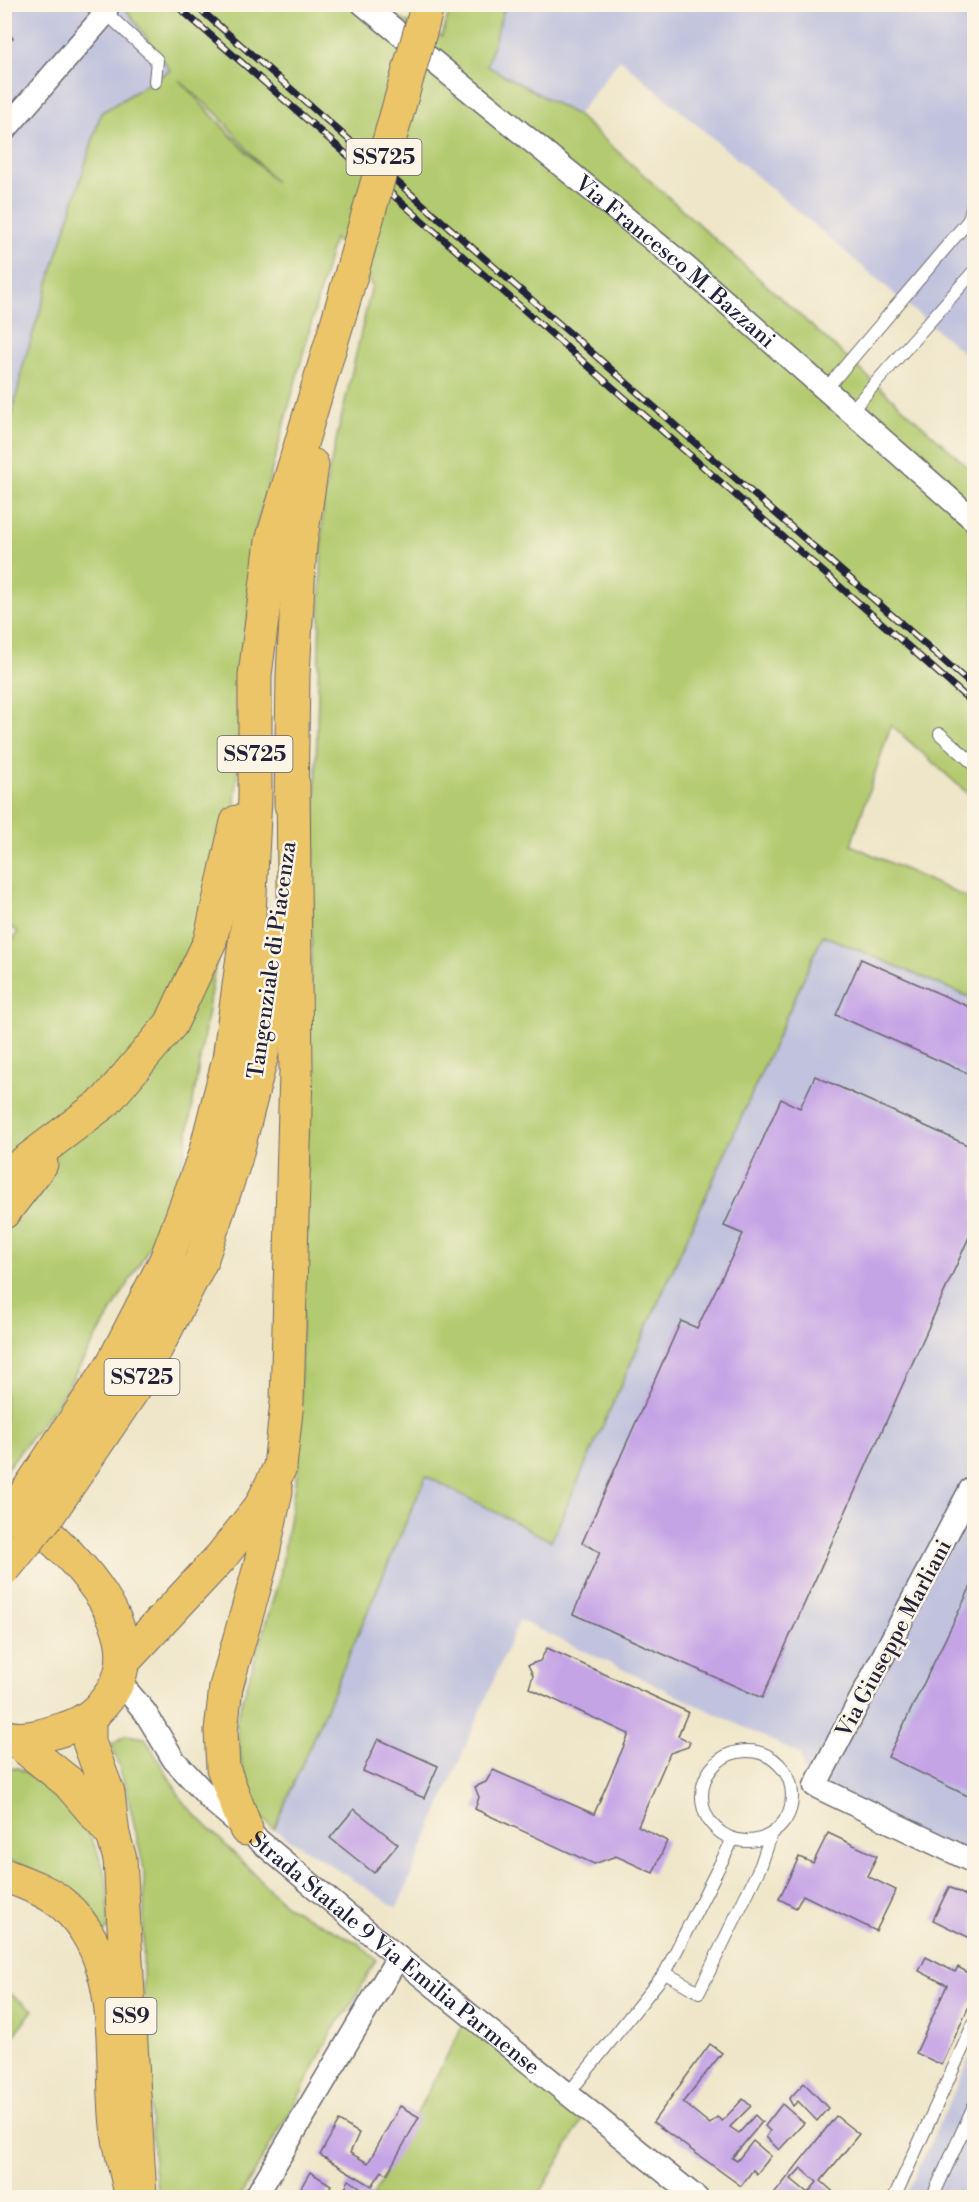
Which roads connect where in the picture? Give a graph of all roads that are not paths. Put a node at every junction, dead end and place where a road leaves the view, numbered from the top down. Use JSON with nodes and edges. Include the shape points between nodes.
{"nodes":[{"id":1,"x":428,"y":4,"type":"edge"},
{"id":2,"x":368,"y":6,"type":"edge"},
{"id":3,"x":102,"y":9,"type":"edge"},
{"id":4,"x":155,"y":82,"type":"dead end"},
{"id":5,"x":4,"y":131,"type":"edge"},
{"id":6,"x":975,"y":199,"type":"edge"},
{"id":7,"x":969,"y":220,"type":"junction"},
{"id":8,"x":975,"y":233,"type":"edge"},
{"id":9,"x":975,"y":272,"type":"edge"},
{"id":10,"x":327,"y":359,"type":"junction"},
{"id":11,"x":826,"y":389,"type":"junction"},
{"id":12,"x":851,"y":411,"type":"junction"},
{"id":13,"x":975,"y":520,"type":"edge"},
{"id":14,"x":255,"y":675,"type":"junction"},
{"id":15,"x":940,"y":734,"type":"dead end"},
{"id":16,"x":975,"y":764,"type":"edge"},
{"id":17,"x":293,"y":784,"type":"junction"},
{"id":18,"x":60,"y":1138,"type":"junction"},
{"id":19,"x":220,"y":1157,"type":"junction"},
{"id":20,"x":4,"y":1178,"type":"edge"},
{"id":21,"x":4,"y":1212,"type":"edge"},
{"id":22,"x":280,"y":1467,"type":"junction"},
{"id":23,"x":972,"y":1491,"type":"edge"},
{"id":24,"x":4,"y":1501,"type":"edge"},
{"id":25,"x":4,"y":1519,"type":"edge"},
{"id":26,"x":4,"y":1569,"type":"edge"},
{"id":27,"x":121,"y":1672,"type":"junction"},
{"id":28,"x":89,"y":1719,"type":"junction"},
{"id":29,"x":9,"y":1738,"type":"edge"},
{"id":30,"x":246,"y":1829,"type":"junction"},
{"id":31,"x":113,"y":1835,"type":"junction"},
{"id":32,"x":771,"y":1835,"type":"junction"},
{"id":33,"x":734,"y":1839,"type":"junction"},
{"id":34,"x":975,"y":1862,"type":"edge"},
{"id":35,"x":4,"y":1875,"type":"edge"},
{"id":36,"x":398,"y":1957,"type":"junction"},
{"id":37,"x":665,"y":1974,"type":"junction"},
{"id":38,"x":975,"y":2023,"type":"edge"},
{"id":39,"x":568,"y":2094,"type":"junction"},
{"id":40,"x":975,"y":2106,"type":"edge"},
{"id":41,"x":132,"y":2198,"type":"edge"},
{"id":42,"x":141,"y":2198,"type":"edge"},
{"id":43,"x":255,"y":2198,"type":"edge"},
{"id":44,"x":697,"y":2198,"type":"edge"},
{"id":45,"x":894,"y":2198,"type":"edge"},
{"id":46,"x":932,"y":2198,"type":"edge"}],
"edges":[{"from":1,"to":10,"type":"main road","name":"Tangenziale di Piacenza","number":"SS725","bridge":true},
{"from":2,"to":11,"type":"street","name":"Via Francesco M. Bazzani","via":[[615,208]]},
{"from":3,"to":4,"type":"lane","via":[[156,60]]},
{"from":3,"to":5,"type":"street"},
{"from":6,"to":7,"type":"lane"},
{"from":7,"to":8,"type":"lane"},
{"from":7,"to":11,"type":"lane"},
{"from":9,"to":12,"type":"lane"},
{"from":10,"to":14,"type":"main road","name":"Tangenziale di Piacenza","number":"SS725","via":[[272,540]]},
{"from":10,"to":17,"type":"main road","name":"Tangenziale di Piacenza","number":"SS725","via":[[300,545],[293,675]]},
{"from":11,"to":12,"type":"street","name":"Via Francesco M. Bazzani"},
{"from":12,"to":13,"type":"street","name":"Via Francesco M. Bazzani"},
{"from":14,"to":18,"type":"main road","via":[[232,853],[210,941],[171,1024],[106,1101]]},
{"from":14,"to":19,"type":"main road","name":"Tangenziale di Piacenza","number":"SS725","via":[[255,798],[249,913]]},
{"from":15,"to":16,"type":"lane"},
{"from":17,"to":19,"type":"main road","name":"Tangenziale di Piacenza","number":"SS725","via":[[262,1054]]},
{"from":17,"to":22,"type":"main road","via":[[296,1071],[287,1402]]},
{"from":18,"to":20,"type":"main road"},
{"from":18,"to":21,"type":"main road"},
{"from":19,"to":25,"type":"main road","name":"Tangenziale di Piacenza","number":"SS725","bridge":true,"via":[[112,1365],[25,1496]]},
{"from":19,"to":26,"type":"main road","name":"Tangenziale di Piacenza","number":"SS725","bridge":true,"via":[[201,1262],[141,1378],[49,1514]]},
{"from":22,"to":27,"type":"main road","via":[[261,1506]]},
{"from":22,"to":30,"type":"main road","via":[[272,1519],[226,1687],[221,1731],[222,1768]]},
{"from":23,"to":34,"type":"street","name":"Via Giuseppe Marliani","via":[[815,1786]]},
{"from":24,"to":27,"type":"main road","via":[[31,1520],[103,1593],[118,1627]]},
{"from":27,"to":28,"type":"main road","via":[[105,1702]]},
{"from":27,"to":30,"type":"street","name":"Strada Statale 9 Via Emilia Parmense","via":[[174,1760],[213,1802]]},
{"from":28,"to":29,"type":"main road","via":[[47,1734]]},
{"from":28,"to":31,"type":"main road","via":[[89,1742],[108,1793]]},
{"from":29,"to":31,"type":"main road","via":[[68,1782]]},
{"from":30,"to":36,"type":"street","name":"Strada Statale 9 Via Emilia Parmense"},
{"from":31,"to":42,"type":"main road","number":"SS9","via":[[123,1888]]},
{"from":32,"to":33,"type":"lane","via":[[746,1841]]},
{"from":32,"to":33,"type":"lane","via":[[790,1812],[790,1782],[772,1758],[742,1751],[715,1765],[706,1777],[703,1792],[710,1821]]},
{"from":32,"to":37,"type":"lane","via":[[761,1865],[699,1992]]},
{"from":33,"to":37,"type":"lane"},
{"from":35,"to":41,"type":"main road","via":[[37,1887],[65,1906],[92,1942],[106,1974],[117,2128]]},
{"from":36,"to":39,"type":"street","name":"Strada Statale 9 Via Emilia Parmense"},
{"from":36,"to":43,"type":"street"},
{"from":37,"to":39,"type":"lane"},
{"from":38,"to":45,"type":"lane"},
{"from":39,"to":44,"type":"street","name":"Strada Statale 9 Via Emilia Parmense"},
{"from":40,"to":46,"type":"lane"}]}
